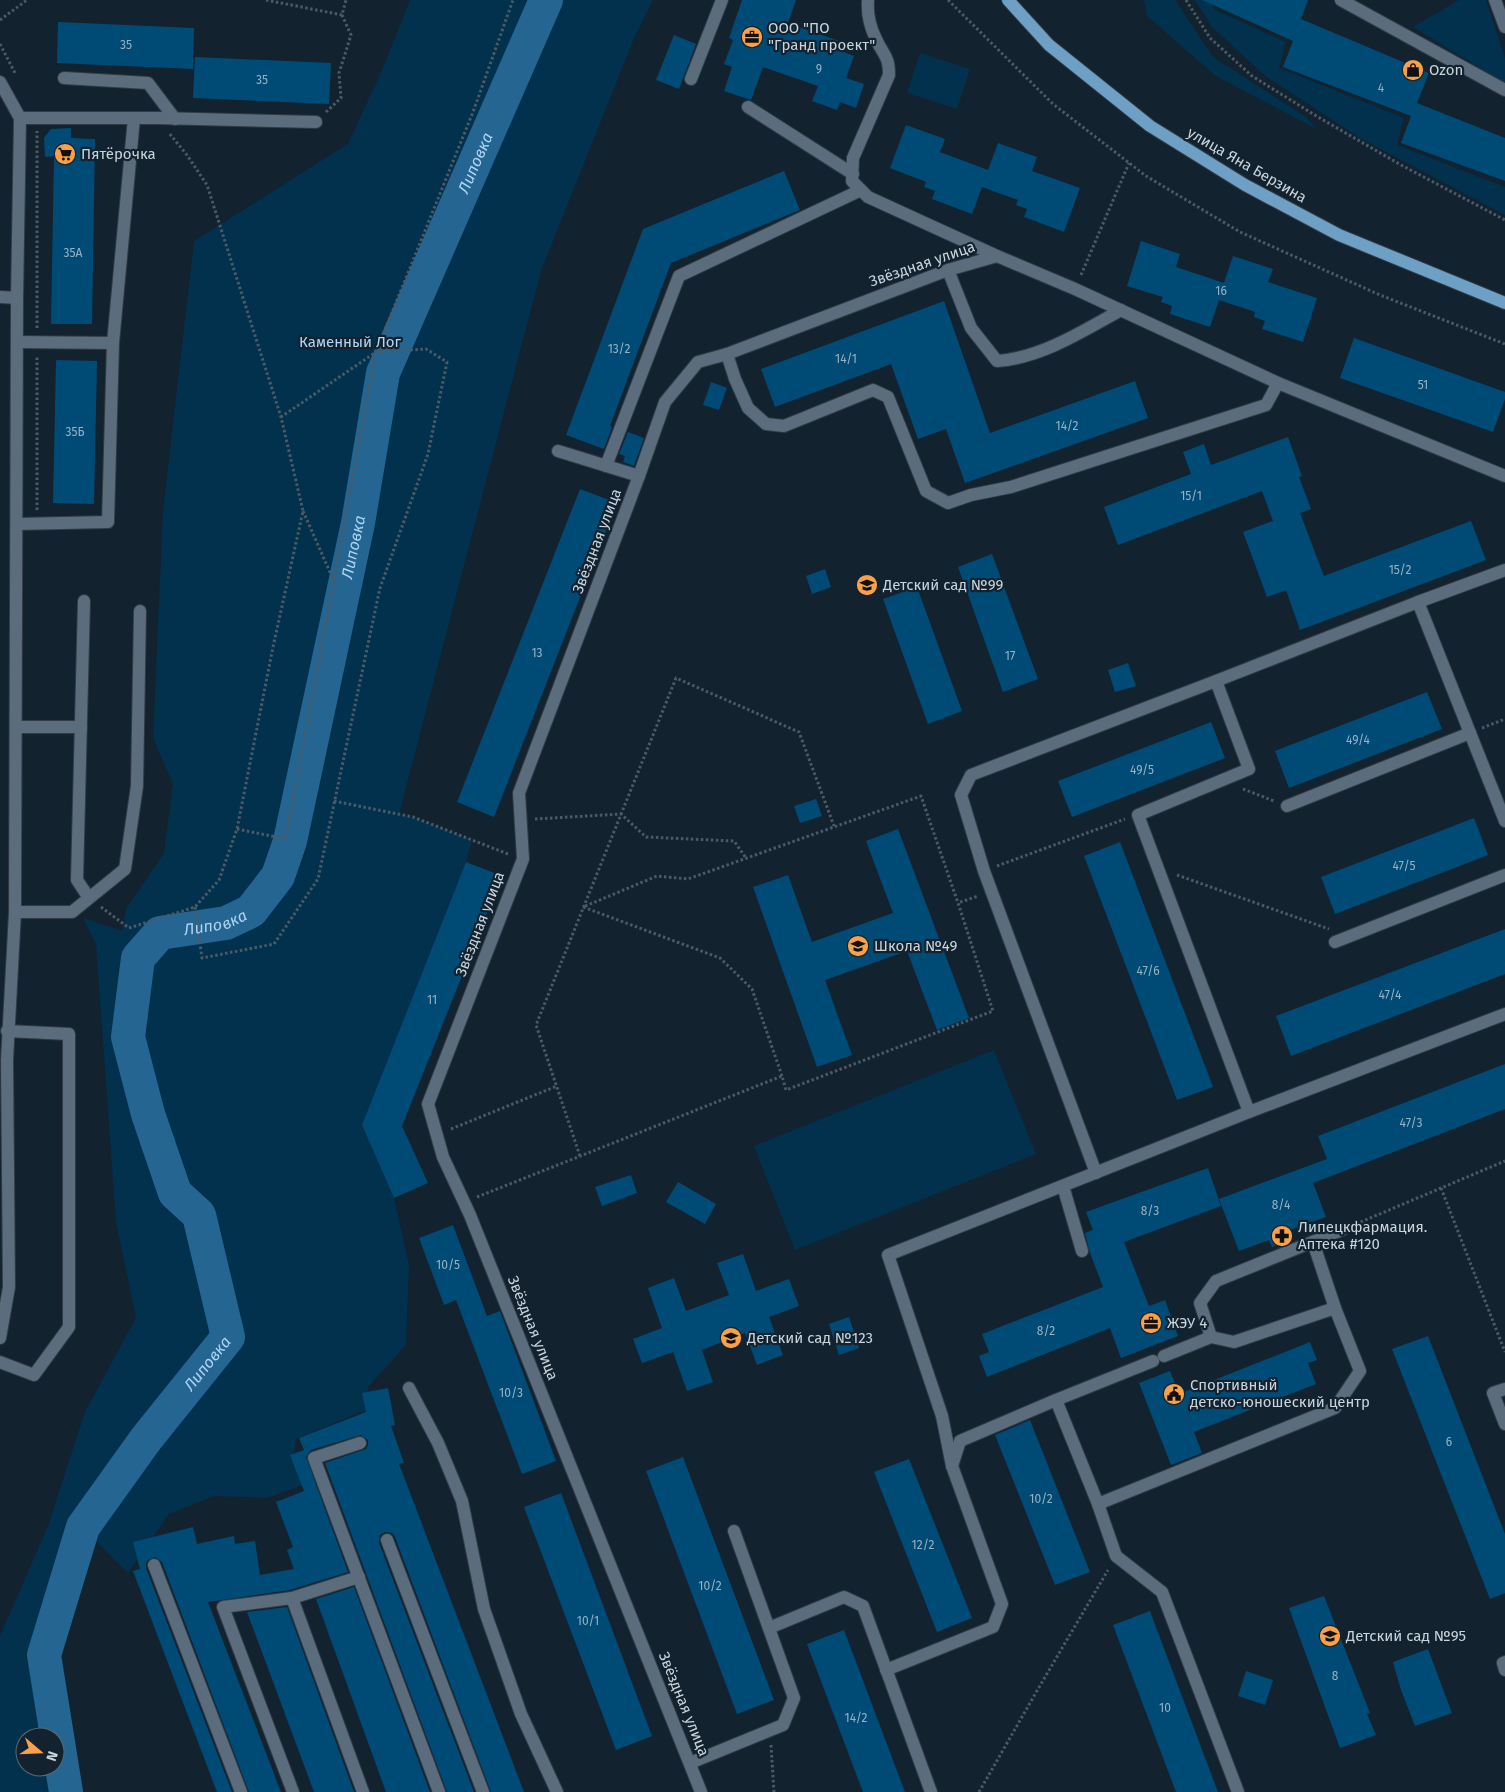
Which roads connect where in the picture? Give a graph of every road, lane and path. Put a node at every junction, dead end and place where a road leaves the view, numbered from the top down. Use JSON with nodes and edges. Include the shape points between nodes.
{"nodes":[{"id":1,"x":27,"y":0,"type":"edge"},
{"id":2,"x":266,"y":0,"type":"edge"},
{"id":3,"x":346,"y":0,"type":"edge"},
{"id":4,"x":513,"y":0,"type":"edge"},
{"id":5,"x":722,"y":0,"type":"edge"},
{"id":6,"x":868,"y":0,"type":"edge"},
{"id":7,"x":948,"y":0,"type":"edge"},
{"id":8,"x":1008,"y":0,"type":"edge"},
{"id":9,"x":1186,"y":0,"type":"edge"},
{"id":10,"x":1341,"y":0,"type":"edge"},
{"id":11,"x":1495,"y":0,"type":"edge"},
{"id":12,"x":342,"y":15,"type":"junction"},
{"id":13,"x":0,"y":20,"type":"edge"},
{"id":14,"x":1505,"y":27,"type":"edge"},
{"id":15,"x":64,"y":78,"type":"dead end"},
{"id":16,"x":691,"y":79,"type":"dead end"},
{"id":17,"x":0,"y":82,"type":"edge"},
{"id":18,"x":1505,"y":90,"type":"edge"},
{"id":19,"x":748,"y":108,"type":"dead end"},
{"id":20,"x":20,"y":118,"type":"junction"},
{"id":21,"x":134,"y":118,"type":"junction"},
{"id":22,"x":158,"y":118,"type":"junction"},
{"id":23,"x":175,"y":119,"type":"junction"},
{"id":24,"x":316,"y":122,"type":"joint"},
{"id":25,"x":1128,"y":163,"type":"junction"},
{"id":26,"x":852,"y":174,"type":"junction"},
{"id":27,"x":861,"y":190,"type":"junction"},
{"id":28,"x":1505,"y":220,"type":"edge"},
{"id":29,"x":996,"y":256,"type":"junction"},
{"id":30,"x":948,"y":270,"type":"junction"},
{"id":31,"x":1076,"y":289,"type":"junction"},
{"id":32,"x":0,"y":296,"type":"edge"},
{"id":33,"x":17,"y":298,"type":"junction"},
{"id":34,"x":1505,"y":303,"type":"edge"},
{"id":35,"x":1121,"y":310,"type":"junction"},
{"id":36,"x":17,"y":342,"type":"junction"},
{"id":37,"x":113,"y":343,"type":"junction"},
{"id":38,"x":1505,"y":344,"type":"edge"},
{"id":39,"x":376,"y":352,"type":"junction"},
{"id":40,"x":727,"y":354,"type":"junction"},
{"id":41,"x":1278,"y":383,"type":"junction"},
{"id":42,"x":281,"y":417,"type":"junction"},
{"id":43,"x":558,"y":451,"type":"dead end"},
{"id":44,"x":606,"y":466,"type":"junction"},
{"id":45,"x":639,"y":476,"type":"junction"},
{"id":46,"x":1505,"y":476,"type":"edge"},
{"id":47,"x":303,"y":511,"type":"junction"},
{"id":48,"x":17,"y":524,"type":"junction"},
{"id":49,"x":1505,"y":570,"type":"edge"},
{"id":50,"x":333,"y":579,"type":"junction"},
{"id":51,"x":84,"y":601,"type":"dead end"},
{"id":52,"x":1418,"y":602,"type":"junction"},
{"id":53,"x":140,"y":611,"type":"dead end"},
{"id":54,"x":1216,"y":681,"type":"junction"},
{"id":55,"x":1505,"y":719,"type":"edge"},
{"id":56,"x":16,"y":727,"type":"junction"},
{"id":57,"x":81,"y":727,"type":"junction"},
{"id":58,"x":1470,"y":733,"type":"junction"},
{"id":59,"x":1222,"y":780,"type":"junction"},
{"id":60,"x":334,"y":801,"type":"junction"},
{"id":61,"x":1287,"y":806,"type":"joint"},
{"id":62,"x":620,"y":814,"type":"junction"},
{"id":63,"x":1138,"y":815,"type":"junction"},
{"id":64,"x":520,"y":820,"type":"junction"},
{"id":65,"x":1505,"y":821,"type":"edge"},
{"id":66,"x":834,"y":826,"type":"junction"},
{"id":67,"x":237,"y":829,"type":"junction"},
{"id":68,"x":746,"y":858,"type":"junction"},
{"id":69,"x":523,"y":859,"type":"junction"},
{"id":70,"x":1158,"y":868,"type":"junction"},
{"id":71,"x":984,"y":871,"type":"junction"},
{"id":72,"x":1505,"y":875,"type":"edge"},
{"id":73,"x":89,"y":898,"type":"junction"},
{"id":74,"x":958,"y":903,"type":"junction"},
{"id":75,"x":195,"y":907,"type":"junction"},
{"id":76,"x":583,"y":907,"type":"junction"},
{"id":77,"x":15,"y":912,"type":"junction"},
{"id":78,"x":1350,"y":936,"type":"junction"},
{"id":79,"x":1335,"y":942,"type":"dead end"},
{"id":80,"x":1505,"y":1014,"type":"edge"},
{"id":81,"x":7,"y":1031,"type":"junction"},
{"id":82,"x":3,"y":1056,"type":"edge"},
{"id":83,"x":782,"y":1076,"type":"junction"},
{"id":84,"x":557,"y":1086,"type":"junction"},
{"id":85,"x":1249,"y":1112,"type":"junction"},
{"id":86,"x":436,"y":1135,"type":"junction"},
{"id":87,"x":580,"y":1156,"type":"junction"},
{"id":88,"x":1505,"y":1161,"type":"edge"},
{"id":89,"x":1096,"y":1173,"type":"junction"},
{"id":90,"x":1063,"y":1186,"type":"junction"},
{"id":91,"x":1441,"y":1188,"type":"junction"},
{"id":92,"x":464,"y":1202,"type":"junction"},
{"id":93,"x":1342,"y":1230,"type":"joint"},
{"id":94,"x":1313,"y":1242,"type":"junction"},
{"id":95,"x":1082,"y":1251,"type":"dead end"},
{"id":96,"x":5,"y":1287,"type":"edge"},
{"id":97,"x":1335,"y":1308,"type":"junction"},
{"id":98,"x":1211,"y":1337,"type":"junction"},
{"id":99,"x":0,"y":1338,"type":"edge"},
{"id":100,"x":1505,"y":1352,"type":"edge"},
{"id":101,"x":0,"y":1362,"type":"edge"},
{"id":102,"x":409,"y":1388,"type":"dead end"},
{"id":103,"x":1505,"y":1389,"type":"edge"},
{"id":104,"x":1056,"y":1400,"type":"junction"},
{"id":105,"x":1505,"y":1424,"type":"edge"},
{"id":106,"x":360,"y":1443,"type":"dead end"},
{"id":107,"x":952,"y":1466,"type":"junction"},
{"id":108,"x":1098,"y":1504,"type":"junction"},
{"id":109,"x":734,"y":1531,"type":"dead end"},
{"id":110,"x":387,"y":1540,"type":"dead end"},
{"id":111,"x":1116,"y":1556,"type":"junction"},
{"id":112,"x":154,"y":1565,"type":"dead end"},
{"id":113,"x":359,"y":1576,"type":"junction"},
{"id":114,"x":292,"y":1598,"type":"junction"},
{"id":115,"x":769,"y":1628,"type":"junction"},
{"id":116,"x":1505,"y":1662,"type":"edge"},
{"id":117,"x":886,"y":1670,"type":"junction"},
{"id":118,"x":1505,"y":1670,"type":"edge"},
{"id":119,"x":770,"y":1730,"type":"junction"},
{"id":120,"x":690,"y":1763,"type":"junction"},
{"id":121,"x":241,"y":1792,"type":"edge"},
{"id":122,"x":292,"y":1792,"type":"edge"},
{"id":123,"x":363,"y":1792,"type":"edge"},
{"id":124,"x":439,"y":1792,"type":"edge"},
{"id":125,"x":483,"y":1792,"type":"edge"},
{"id":126,"x":556,"y":1792,"type":"edge"},
{"id":127,"x":701,"y":1792,"type":"edge"},
{"id":128,"x":774,"y":1792,"type":"edge"},
{"id":129,"x":930,"y":1792,"type":"edge"},
{"id":130,"x":979,"y":1792,"type":"edge"},
{"id":131,"x":1238,"y":1792,"type":"edge"}],
"edges":[{"from":1,"to":13,"type":"path"},
{"from":2,"to":12,"type":"path"},
{"from":3,"to":12,"type":"path"},
{"from":4,"to":39,"type":"path","via":[[473,112]]},
{"from":5,"to":16,"type":"street"},
{"from":6,"to":26,"type":"street","via":[[867,12],[875,38],[889,61],[889,75],[853,158]]},
{"from":7,"to":25,"type":"path","via":[[1053,104]]},
{"from":8,"to":34,"type":"main road","name":"улица Яна Берзина","via":[[1049,46],[1150,126],[1245,185],[1339,235]]},
{"from":9,"to":28,"type":"path","via":[[1210,38],[1252,76],[1401,165]]},
{"from":10,"to":18,"type":"street"},
{"from":11,"to":14,"type":"street"},
{"from":12,"to":24,"type":"path","via":[[351,35],[339,72],[340,98]]},
{"from":15,"to":23,"type":"street","via":[[148,83]]},
{"from":17,"to":20,"type":"street"},
{"from":19,"to":26,"type":"street"},
{"from":20,"to":21,"type":"street"},
{"from":20,"to":33,"type":"street"},
{"from":21,"to":22,"type":"street"},
{"from":21,"to":37,"type":"street"},
{"from":22,"to":23,"type":"street"},
{"from":22,"to":42,"type":"path","via":[[207,185]]},
{"from":23,"to":24,"type":"street"},
{"from":25,"to":31,"type":"path"},
{"from":25,"to":38,"type":"path","via":[[1240,232],[1380,295]]},
{"from":26,"to":27,"type":"street","via":[[852,181]]},
{"from":27,"to":29,"type":"street","via":[[868,197]]},
{"from":27,"to":44,"type":"street","via":[[679,276]]},
{"from":29,"to":30,"type":"street","name":"Звёздная улица"},
{"from":29,"to":31,"type":"street"},
{"from":30,"to":35,"type":"street","via":[[971,328],[997,361],[1010,360],[1061,343]]},
{"from":30,"to":40,"type":"street","name":"Звёздная улица"},
{"from":31,"to":35,"type":"street"},
{"from":32,"to":33,"type":"street"},
{"from":33,"to":36,"type":"street"},
{"from":35,"to":41,"type":"street"},
{"from":36,"to":37,"type":"street"},
{"from":36,"to":48,"type":"street"},
{"from":37,"to":48,"type":"street","via":[[108,522]]},
{"from":39,"to":42,"type":"path"},
{"from":39,"to":50,"type":"path"},
{"from":39,"to":60,"type":"path","via":[[426,349],[447,362],[428,454],[380,588]]},
{"from":40,"to":41,"type":"street","via":[[748,408],[766,424],[784,426],[873,390],[888,397],[926,491],[948,503],[1011,487],[1266,405]]},
{"from":40,"to":45,"type":"street","name":"Звёздная улица","via":[[698,362],[665,402]]},
{"from":41,"to":46,"type":"street"},
{"from":42,"to":47,"type":"path"},
{"from":43,"to":44,"type":"street"},
{"from":44,"to":45,"type":"street"},
{"from":45,"to":64,"type":"street","name":"Звёздная улица","via":[[519,793]]},
{"from":47,"to":50,"type":"path"},
{"from":47,"to":67,"type":"path"},
{"from":48,"to":56,"type":"street"},
{"from":49,"to":52,"type":"street"},
{"from":50,"to":67,"type":"path","via":[[286,839]]},
{"from":51,"to":57,"type":"street"},
{"from":52,"to":54,"type":"street"},
{"from":52,"to":58,"type":"street"},
{"from":53,"to":73,"type":"street","via":[[137,786],[125,869]]},
{"from":54,"to":59,"type":"street","via":[[1250,769]]},
{"from":54,"to":71,"type":"street","via":[[970,774],[960,795]]},
{"from":55,"to":58,"type":"path"},
{"from":56,"to":57,"type":"street"},
{"from":56,"to":77,"type":"street"},
{"from":57,"to":73,"type":"street","via":[[77,880]]},
{"from":58,"to":61,"type":"street"},
{"from":58,"to":65,"type":"street"},
{"from":59,"to":61,"type":"path"},
{"from":59,"to":63,"type":"street"},
{"from":60,"to":69,"type":"path","via":[[414,817]]},
{"from":60,"to":75,"type":"path","via":[[318,879],[274,944],[202,958]]},
{"from":62,"to":64,"type":"path"},
{"from":62,"to":66,"type":"path","via":[[676,678],[799,732]]},
{"from":62,"to":68,"type":"path","via":[[646,837],[734,841]]},
{"from":62,"to":76,"type":"path"},
{"from":63,"to":70,"type":"street"},
{"from":63,"to":71,"type":"path"},
{"from":64,"to":69,"type":"street","name":"Звёздная улица"},
{"from":66,"to":68,"type":"path"},
{"from":66,"to":74,"type":"path","via":[[921,796]]},
{"from":67,"to":75,"type":"path","via":[[219,880]]},
{"from":68,"to":76,"type":"path","via":[[688,879],[656,876]]},
{"from":69,"to":86,"type":"street","name":"Звёздная улица","via":[[428,1104]]},
{"from":70,"to":78,"type":"path"},
{"from":70,"to":85,"type":"street"},
{"from":71,"to":74,"type":"path","via":[[979,896]]},
{"from":71,"to":89,"type":"street"},
{"from":72,"to":78,"type":"street"},
{"from":73,"to":75,"type":"path","via":[[129,928]]},
{"from":73,"to":77,"type":"street","via":[[72,912]]},
{"from":74,"to":83,"type":"path","via":[[993,1011],[786,1090]]},
{"from":76,"to":83,"type":"path","via":[[720,958],[752,989]]},
{"from":76,"to":84,"type":"path","via":[[536,1024]]},
{"from":77,"to":81,"type":"street"},
{"from":78,"to":79,"type":"street"},
{"from":80,"to":85,"type":"street"},
{"from":81,"to":82,"type":"street"},
{"from":81,"to":101,"type":"street","via":[[69,1034],[69,1327],[34,1375]]},
{"from":82,"to":96,"type":"street"},
{"from":83,"to":87,"type":"path"},
{"from":84,"to":86,"type":"path"},
{"from":84,"to":87,"type":"path"},
{"from":85,"to":89,"type":"street"},
{"from":86,"to":92,"type":"street","name":"Звёздная улица"},
{"from":87,"to":92,"type":"path"},
{"from":88,"to":91,"type":"path"},
{"from":89,"to":90,"type":"street"},
{"from":90,"to":95,"type":"street"},
{"from":90,"to":107,"type":"street","via":[[888,1255],[942,1416]]},
{"from":91,"to":93,"type":"path"},
{"from":91,"to":100,"type":"path"},
{"from":92,"to":120,"type":"street","name":"Звёздная улица"},
{"from":93,"to":94,"type":"street"},
{"from":94,"to":97,"type":"street"},
{"from":94,"to":98,"type":"street","via":[[1216,1281],[1200,1302]]},
{"from":96,"to":99,"type":"street"},
{"from":97,"to":98,"type":"street","via":[[1234,1342]]},
{"from":97,"to":108,"type":"street","via":[[1360,1370],[1335,1408]]},
{"from":98,"to":104,"type":"street"},
{"from":102,"to":126,"type":"street","via":[[438,1443],[462,1501],[484,1609],[521,1714]]},
{"from":103,"to":105,"type":"street","via":[[1493,1393]]},
{"from":104,"to":107,"type":"street","via":[[960,1441]]},
{"from":104,"to":108,"type":"street"},
{"from":106,"to":113,"type":"street","via":[[314,1458]]},
{"from":107,"to":117,"type":"street","via":[[1002,1604],[993,1627]]},
{"from":108,"to":111,"type":"street"},
{"from":109,"to":115,"type":"street"},
{"from":110,"to":125,"type":"street"},
{"from":111,"to":130,"type":"path"},
{"from":111,"to":131,"type":"street","via":[[1162,1592]]},
{"from":112,"to":121,"type":"street"},
{"from":113,"to":114,"type":"street"},
{"from":113,"to":124,"type":"street"},
{"from":114,"to":122,"type":"street","via":[[223,1607]]},
{"from":114,"to":123,"type":"street"},
{"from":115,"to":117,"type":"street","via":[[844,1597],[863,1606]]},
{"from":115,"to":119,"type":"street","via":[[794,1698],[783,1725]]},
{"from":116,"to":118,"type":"street","via":[[1502,1663]]},
{"from":117,"to":129,"type":"street"},
{"from":119,"to":120,"type":"street"},
{"from":119,"to":128,"type":"path"},
{"from":120,"to":127,"type":"street","name":"Звёздная улица"}]}
